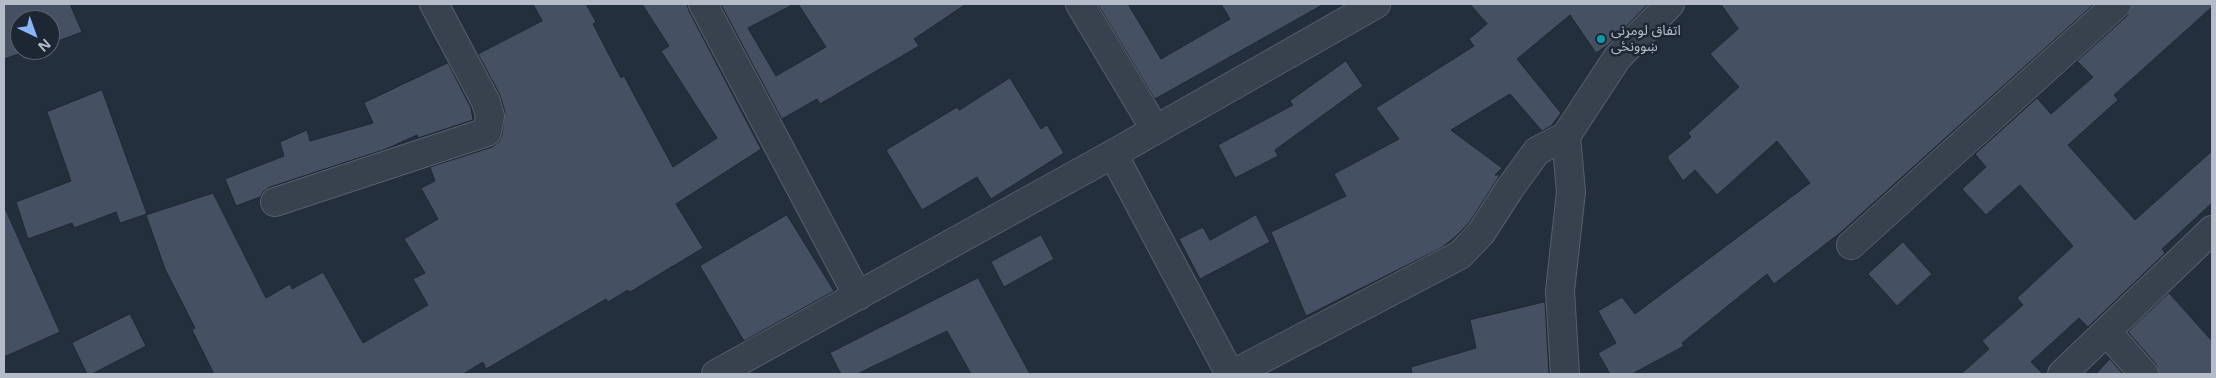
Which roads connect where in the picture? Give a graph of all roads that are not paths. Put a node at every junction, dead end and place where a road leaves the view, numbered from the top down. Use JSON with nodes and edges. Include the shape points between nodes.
{"nodes":[{"id":1,"x":434,"y":4,"type":"edge"},
{"id":2,"x":703,"y":4,"type":"edge"},
{"id":3,"x":1080,"y":4,"type":"edge"},
{"id":4,"x":1376,"y":4,"type":"edge"},
{"id":5,"x":1670,"y":4,"type":"edge"},
{"id":6,"x":2117,"y":4,"type":"edge"},
{"id":7,"x":1155,"y":129,"type":"junction"},
{"id":8,"x":1566,"y":136,"type":"junction"},
{"id":9,"x":1113,"y":154,"type":"junction"},
{"id":10,"x":275,"y":202,"type":"dead end"},
{"id":11,"x":2212,"y":230,"type":"edge"},
{"id":12,"x":1851,"y":245,"type":"dead end"},
{"id":13,"x":858,"y":296,"type":"junction"},
{"id":14,"x":2108,"y":332,"type":"junction"},
{"id":15,"x":716,"y":374,"type":"edge"},
{"id":16,"x":1231,"y":374,"type":"edge"},
{"id":17,"x":1565,"y":374,"type":"edge"},
{"id":18,"x":2062,"y":374,"type":"edge"},
{"id":19,"x":2144,"y":374,"type":"edge"}],
"edges":[{"from":1,"to":10,"type":"street","via":[[486,102],[490,116],[487,132]]},
{"from":2,"to":13,"type":"street"},
{"from":3,"to":7,"type":"street"},
{"from":4,"to":7,"type":"street"},
{"from":5,"to":8,"type":"street","via":[[1617,58]]},
{"from":6,"to":12,"type":"street"},
{"from":7,"to":9,"type":"street"},
{"from":8,"to":16,"type":"street","via":[[1537,152],[1482,234],[1460,255]]},
{"from":8,"to":17,"type":"street","via":[[1572,192],[1560,291]]},
{"from":9,"to":13,"type":"street"},
{"from":9,"to":16,"type":"street"},
{"from":11,"to":14,"type":"street"},
{"from":13,"to":15,"type":"street"},
{"from":14,"to":18,"type":"street"},
{"from":14,"to":19,"type":"street"}]}
